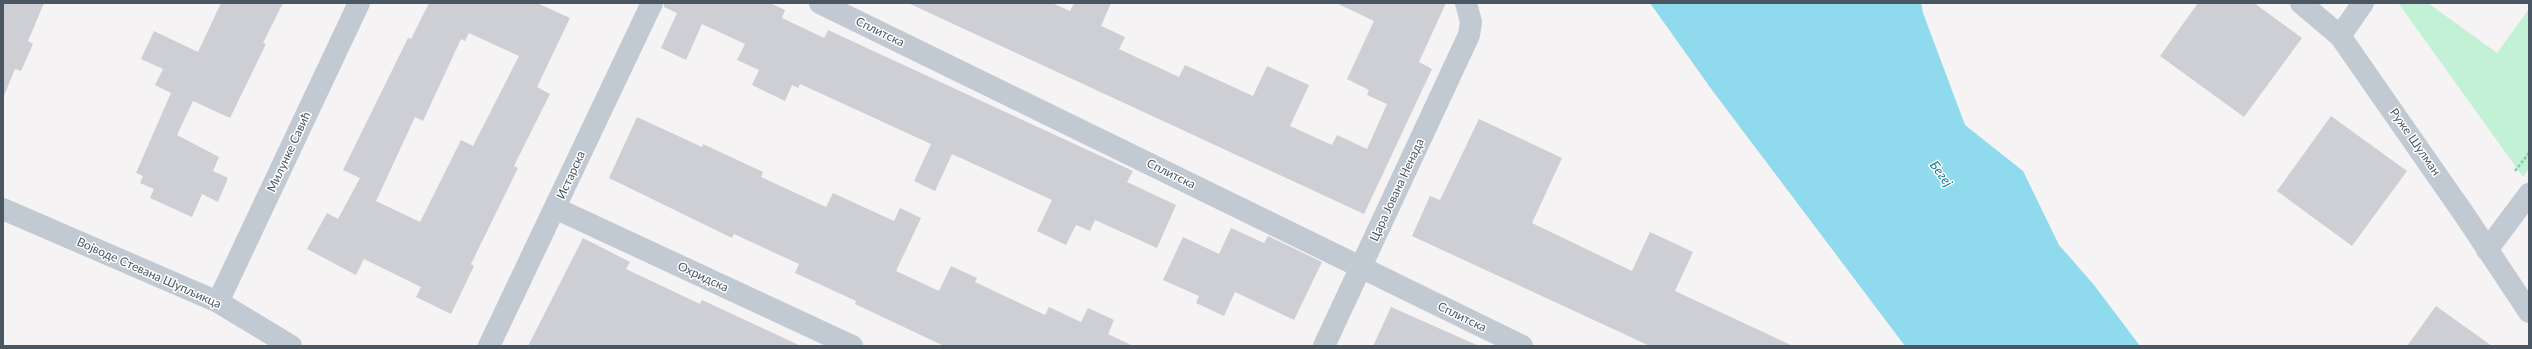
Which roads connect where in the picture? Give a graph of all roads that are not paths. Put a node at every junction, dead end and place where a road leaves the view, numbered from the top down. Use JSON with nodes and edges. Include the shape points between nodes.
{"nodes":[{"id":1,"x":359,"y":3,"type":"edge"},
{"id":2,"x":652,"y":3,"type":"edge"},
{"id":3,"x":820,"y":3,"type":"edge"},
{"id":4,"x":1466,"y":3,"type":"edge"},
{"id":5,"x":2301,"y":3,"type":"edge"},
{"id":6,"x":2363,"y":3,"type":"edge"},
{"id":7,"x":2340,"y":36,"type":"junction"},
{"id":8,"x":2529,"y":194,"type":"edge"},
{"id":9,"x":555,"y":208,"type":"junction"},
{"id":10,"x":3,"y":209,"type":"edge"},
{"id":11,"x":2488,"y":250,"type":"junction"},
{"id":12,"x":1361,"y":267,"type":"junction"},
{"id":13,"x":218,"y":302,"type":"junction"},
{"id":14,"x":2529,"y":312,"type":"edge"},
{"id":15,"x":291,"y":346,"type":"edge"},
{"id":16,"x":490,"y":346,"type":"edge"},
{"id":17,"x":852,"y":346,"type":"edge"},
{"id":18,"x":1324,"y":346,"type":"edge"},
{"id":19,"x":1522,"y":346,"type":"edge"}],
"edges":[{"from":1,"to":13,"type":"street","name":"Милунке Савић"},
{"from":2,"to":9,"type":"street","name":"Истарска"},
{"from":3,"to":12,"type":"street","name":"Сплитска"},
{"from":4,"to":12,"type":"street","name":"Цара Јована Ненада","via":[[1471,22],[1470,35]]},
{"from":5,"to":7,"type":"street","name":"Руже Шулман"},
{"from":6,"to":7,"type":"street"},
{"from":7,"to":11,"type":"street","name":"Руже Шулман"},
{"from":8,"to":11,"type":"street"},
{"from":9,"to":16,"type":"street","name":"Истарска"},
{"from":9,"to":17,"type":"street","name":"Охридска"},
{"from":10,"to":13,"type":"street","name":"Војводе Стевана Шупљикца"},
{"from":11,"to":14,"type":"street","name":"Руже Шулман"},
{"from":12,"to":18,"type":"street","name":"Цара Јована Ненада"},
{"from":12,"to":19,"type":"street","name":"Сплитска"},
{"from":13,"to":15,"type":"street","name":"Војводе Стевана Шупљикца"}]}
